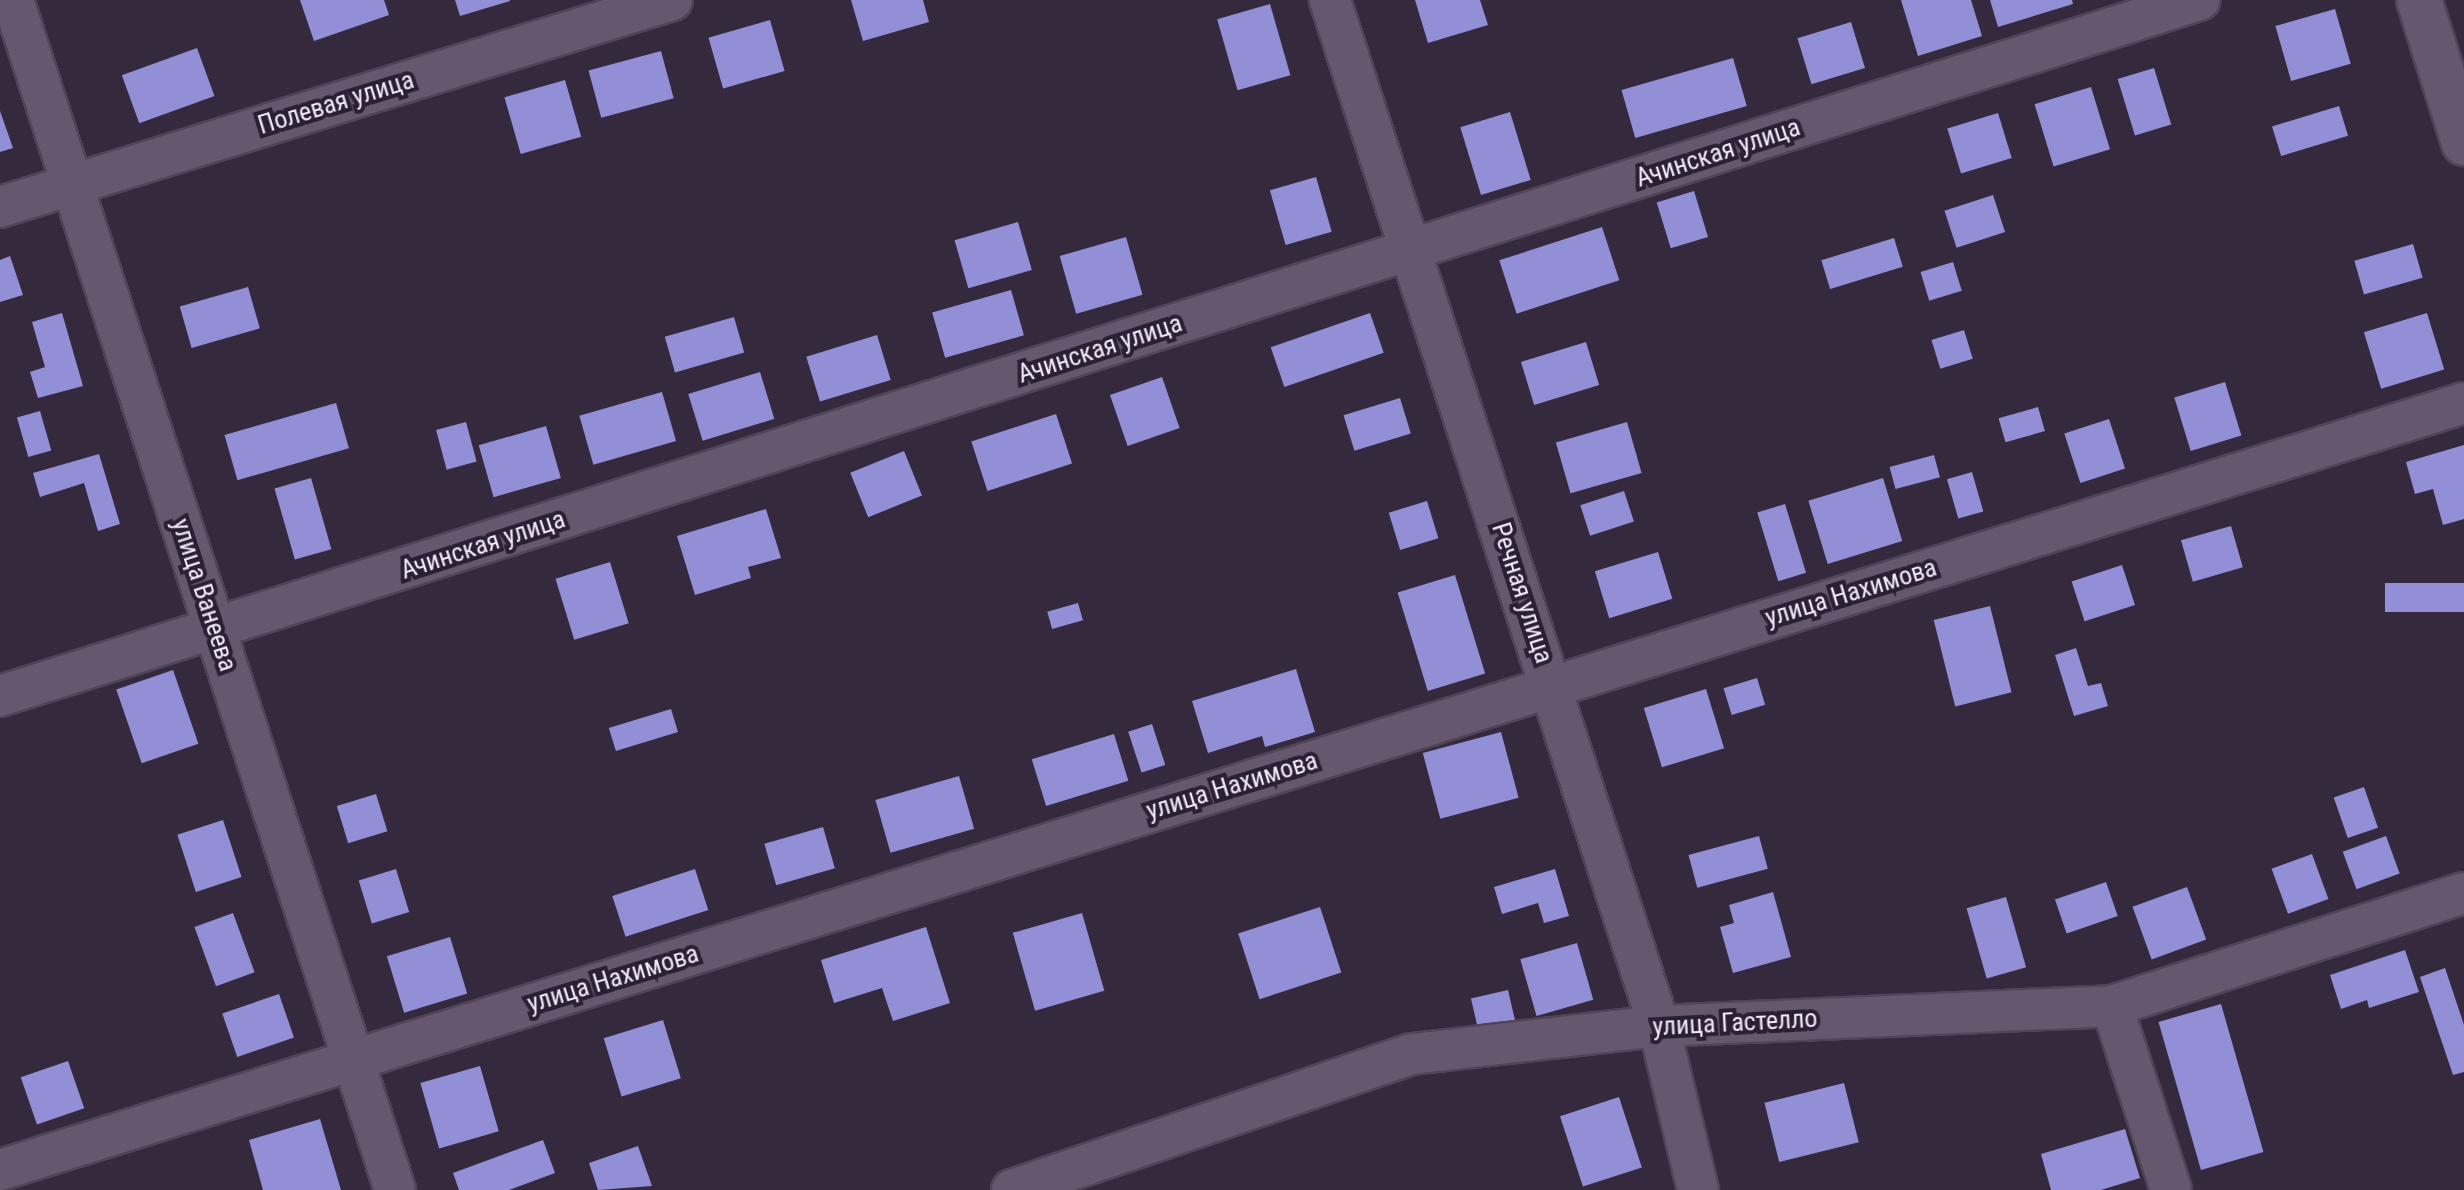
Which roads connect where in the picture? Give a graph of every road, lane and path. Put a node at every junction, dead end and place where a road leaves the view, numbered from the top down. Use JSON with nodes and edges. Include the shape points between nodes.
{"nodes":[{"id":1,"x":13,"y":0,"type":"edge"},
{"id":2,"x":672,"y":0,"type":"edge"},
{"id":3,"x":1330,"y":0,"type":"edge"},
{"id":4,"x":2200,"y":0,"type":"edge"},
{"id":5,"x":2419,"y":0,"type":"edge"},
{"id":6,"x":2464,"y":143,"type":"edge"},
{"id":7,"x":72,"y":184,"type":"junction"},
{"id":8,"x":0,"y":207,"type":"edge"},
{"id":9,"x":1413,"y":249,"type":"junction"},
{"id":10,"x":2464,"y":403,"type":"edge"},
{"id":11,"x":215,"y":630,"type":"junction"},
{"id":12,"x":1552,"y":686,"type":"junction"},
{"id":13,"x":0,"y":696,"type":"edge"},
{"id":14,"x":2464,"y":893,"type":"edge"},
{"id":15,"x":2112,"y":1006,"type":"junction"},
{"id":16,"x":1659,"y":1026,"type":"junction"},
{"id":17,"x":353,"y":1060,"type":"junction"},
{"id":18,"x":0,"y":1170,"type":"edge"},
{"id":19,"x":395,"y":1190,"type":"edge"},
{"id":20,"x":1012,"y":1190,"type":"edge"},
{"id":21,"x":1698,"y":1190,"type":"edge"},
{"id":22,"x":2171,"y":1190,"type":"edge"}],
"edges":[{"from":1,"to":7,"type":"street","name":"улица Ванеева"},
{"from":2,"to":7,"type":"street","name":"Полевая улица"},
{"from":3,"to":9,"type":"street","name":"Речная улица"},
{"from":4,"to":9,"type":"street","name":"Ачинская улица"},
{"from":5,"to":6,"type":"street"},
{"from":7,"to":8,"type":"street","name":"Полевая улица"},
{"from":7,"to":11,"type":"street","name":"улица Ванеева"},
{"from":9,"to":11,"type":"street","name":"Ачинская улица"},
{"from":9,"to":12,"type":"street","name":"Речная улица"},
{"from":10,"to":12,"type":"street","name":"улица Нахимова"},
{"from":11,"to":13,"type":"street","name":"Ачинская улица"},
{"from":11,"to":17,"type":"street","name":"улица Ванеева"},
{"from":12,"to":16,"type":"street","name":"Речная улица"},
{"from":12,"to":17,"type":"street","name":"улица Нахимова"},
{"from":14,"to":15,"type":"street","name":"улица Гастелло"},
{"from":15,"to":16,"type":"street","name":"улица Гастелло"},
{"from":15,"to":22,"type":"street"},
{"from":16,"to":20,"type":"street","name":"улица Гастелло","via":[[1412,1054]]},
{"from":16,"to":21,"type":"street","name":"Речная улица"},
{"from":17,"to":18,"type":"street","name":"улица Нахимова"},
{"from":17,"to":19,"type":"street","name":"улица Ванеева"}]}
